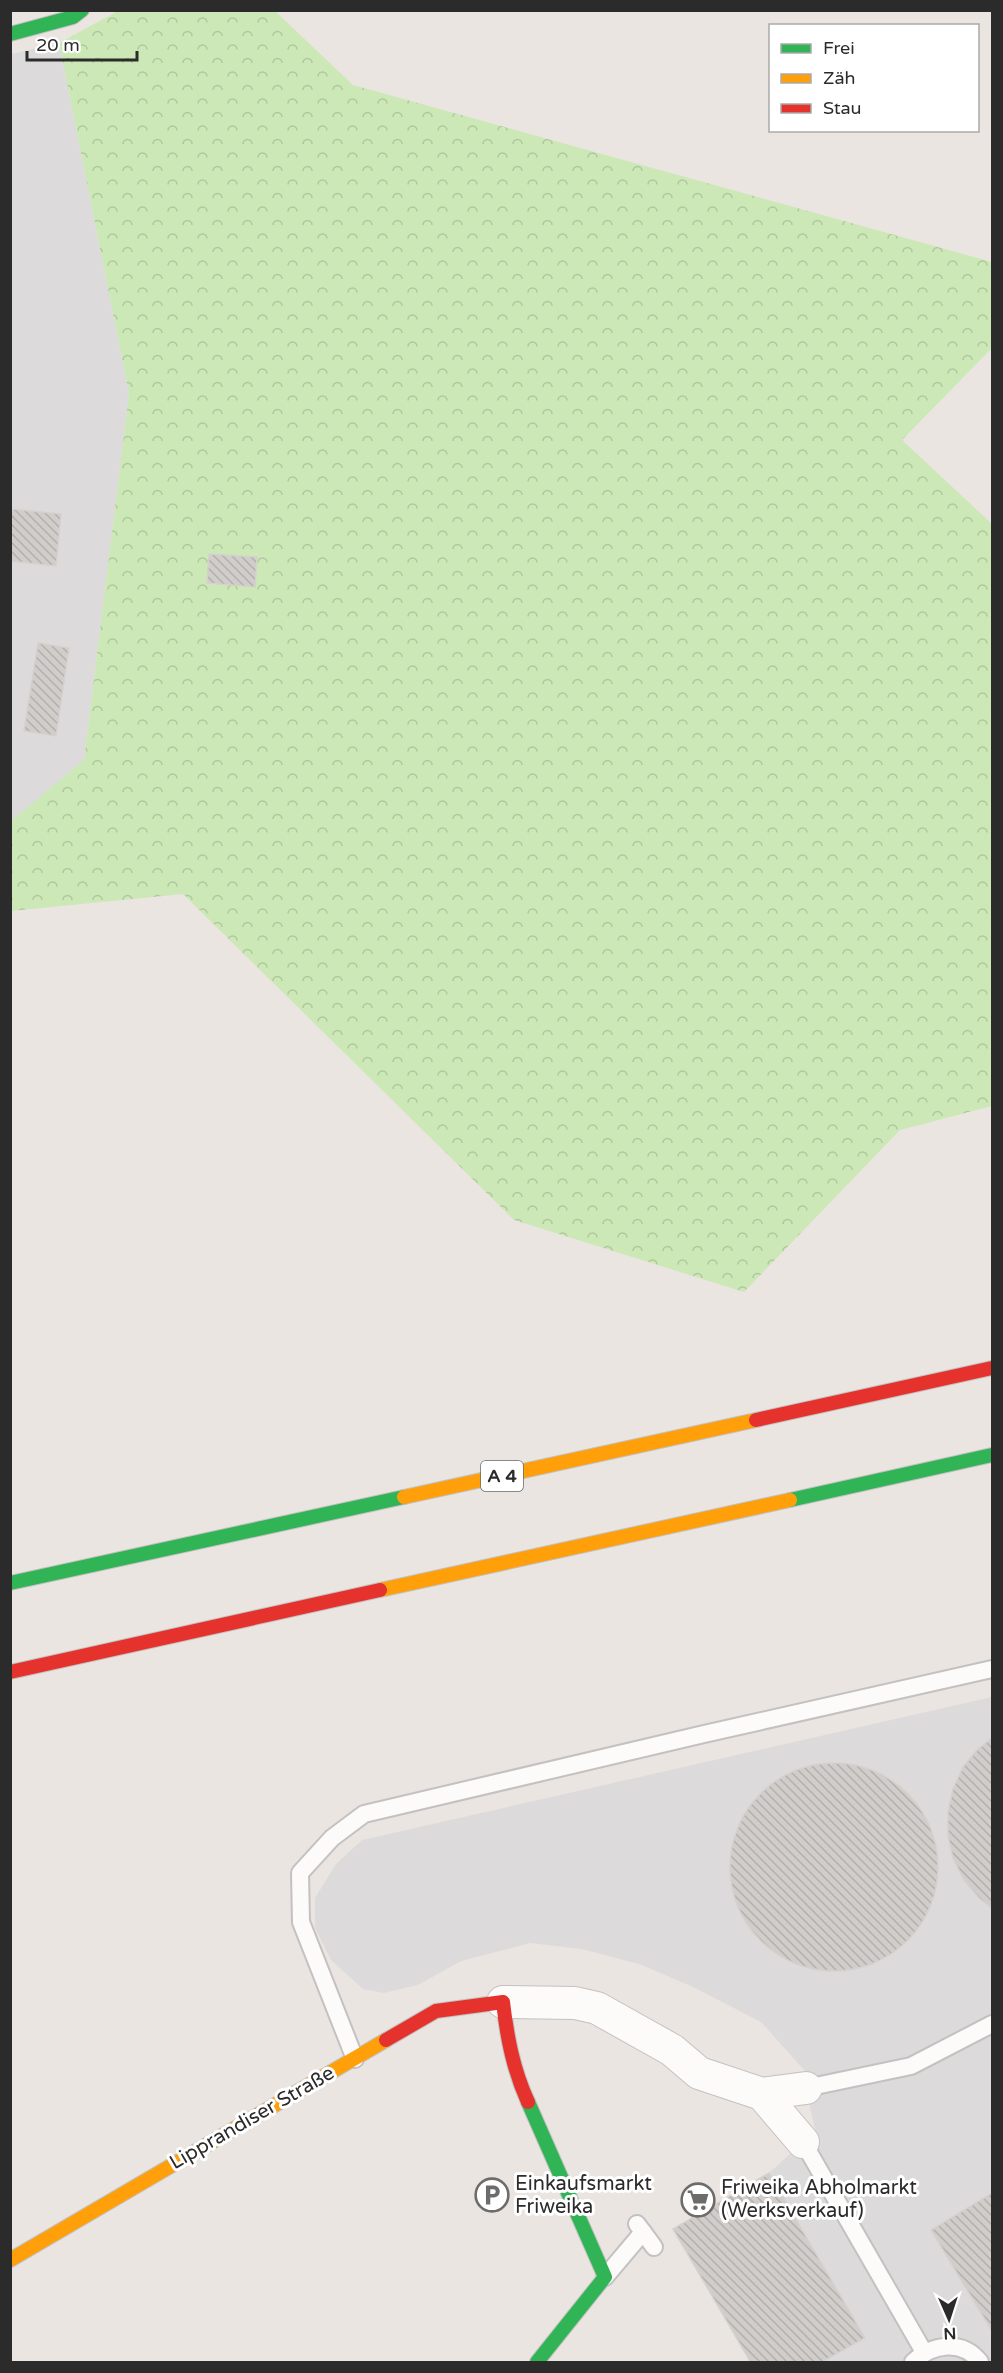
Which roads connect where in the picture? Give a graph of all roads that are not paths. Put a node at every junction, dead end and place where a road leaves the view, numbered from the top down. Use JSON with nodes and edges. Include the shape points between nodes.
{"nodes":[{"id":1,"x":82,"y":10,"type":"edge"},
{"id":2,"x":10,"y":34,"type":"edge"},
{"id":3,"x":993,"y":1368,"type":"edge"},
{"id":4,"x":993,"y":1455,"type":"edge"},
{"id":5,"x":10,"y":1583,"type":"edge"},
{"id":6,"x":993,"y":1669,"type":"edge"},
{"id":7,"x":10,"y":1672,"type":"edge"},
{"id":8,"x":503,"y":2002,"type":"junction"},
{"id":9,"x":993,"y":2024,"type":"edge"},
{"id":10,"x":355,"y":2059,"type":"junction"},
{"id":11,"x":806,"y":2088,"type":"joint"},
{"id":12,"x":762,"y":2094,"type":"junction"},
{"id":13,"x":803,"y":2142,"type":"joint"},
{"id":14,"x":654,"y":2247,"type":"dead end"},
{"id":15,"x":10,"y":2260,"type":"edge"},
{"id":16,"x":603,"y":2280,"type":"junction"},
{"id":17,"x":609,"y":2299,"type":"dead end"},
{"id":18,"x":919,"y":2357,"type":"edge"},
{"id":19,"x":543,"y":2360,"type":"edge"},
{"id":20,"x":980,"y":2362,"type":"edge"}],
"edges":[{"from":1,"to":2,"type":"main road","via":[[73,17]]},
{"from":3,"to":5,"type":"main road","number":"A 4"},
{"from":4,"to":7,"type":"main road"},
{"from":6,"to":10,"type":"lane","via":[[364,1814],[332,1838],[300,1873],[301,1922]]},
{"from":8,"to":10,"type":"main road","name":"Lipprandiser Straße","via":[[436,2011]]},
{"from":8,"to":12,"type":"street","name":"Lipprandiser Straße","via":[[575,2003],[597,2008],[672,2050],[699,2073]]},
{"from":8,"to":16,"type":"main road","via":[[518,2080]]},
{"from":9,"to":11,"type":"lane","via":[[910,2066]]},
{"from":10,"to":15,"type":"main road","name":"Lipprandiser Straße"},
{"from":11,"to":12,"type":"street"},
{"from":12,"to":13,"type":"street"},
{"from":13,"to":18,"type":"lane"},
{"from":14,"to":16,"type":"lane","via":[[640,2228]]},
{"from":16,"to":17,"type":"lane"},
{"from":16,"to":19,"type":"main road"},
{"from":18,"to":20,"type":"lane","via":[[937,2347],[951,2346]]}]}
